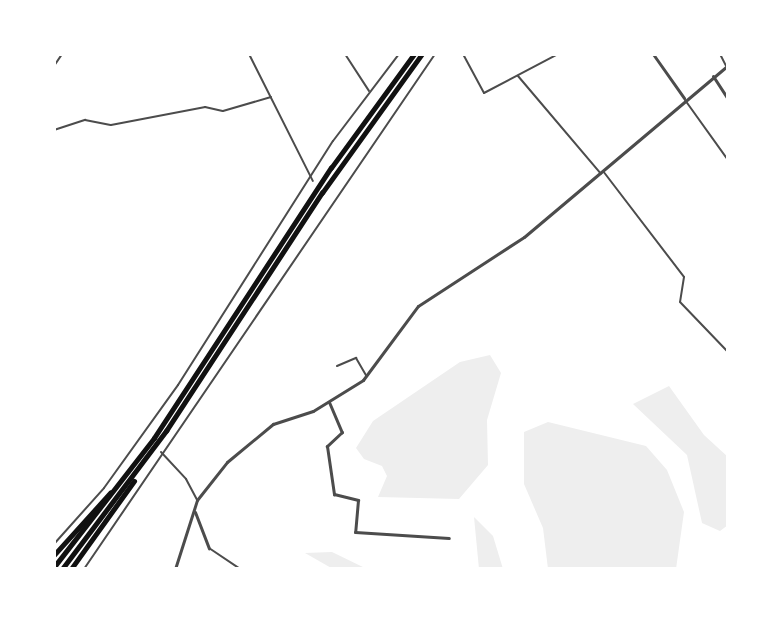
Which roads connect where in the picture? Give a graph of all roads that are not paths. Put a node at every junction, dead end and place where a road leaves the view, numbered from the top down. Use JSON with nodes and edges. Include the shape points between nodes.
{"nodes":[{"id":1,"x":62,"y":54,"type":"edge"},
{"id":2,"x":249,"y":54,"type":"edge"},
{"id":3,"x":345,"y":54,"type":"edge"},
{"id":4,"x":399,"y":54,"type":"edge"},
{"id":5,"x":414,"y":54,"type":"edge"},
{"id":6,"x":422,"y":54,"type":"edge"},
{"id":7,"x":435,"y":54,"type":"edge"},
{"id":8,"x":463,"y":54,"type":"edge"},
{"id":9,"x":558,"y":54,"type":"edge"},
{"id":10,"x":653,"y":54,"type":"edge"},
{"id":11,"x":720,"y":54,"type":"edge"},
{"id":12,"x":727,"y":65,"type":"edge"},
{"id":13,"x":54,"y":66,"type":"edge"},
{"id":14,"x":518,"y":75,"type":"junction"},
{"id":15,"x":713,"y":76,"type":"junction"},
{"id":16,"x":369,"y":92,"type":"junction"},
{"id":17,"x":271,"y":97,"type":"junction"},
{"id":18,"x":684,"y":98,"type":"junction"},
{"id":19,"x":728,"y":99,"type":"edge"},
{"id":20,"x":54,"y":130,"type":"edge"},
{"id":21,"x":728,"y":160,"type":"edge"},
{"id":22,"x":602,"y":172,"type":"junction"},
{"id":23,"x":311,"y":177,"type":"junction"},
{"id":24,"x":313,"y":181,"type":"dead end"},
{"id":25,"x":325,"y":203,"type":"dead end"},
{"id":26,"x":328,"y":208,"type":"junction"},
{"id":27,"x":728,"y":352,"type":"edge"},
{"id":28,"x":337,"y":366,"type":"dead end"},
{"id":29,"x":367,"y":377,"type":"junction"},
{"id":30,"x":329,"y":402,"type":"junction"},
{"id":31,"x":166,"y":431,"type":"junction"},
{"id":32,"x":161,"y":452,"type":"dead end"},
{"id":33,"x":164,"y":455,"type":"junction"},
{"id":34,"x":134,"y":465,"type":"junction"},
{"id":35,"x":197,"y":500,"type":"junction"},
{"id":36,"x":194,"y":510,"type":"junction"},
{"id":37,"x":449,"y":538,"type":"dead end"},
{"id":38,"x":54,"y":544,"type":"edge"},
{"id":39,"x":209,"y":548,"type":"joint"},
{"id":40,"x":54,"y":555,"type":"edge"},
{"id":41,"x":54,"y":567,"type":"edge"},
{"id":42,"x":62,"y":569,"type":"edge"},
{"id":43,"x":70,"y":569,"type":"edge"},
{"id":44,"x":84,"y":569,"type":"edge"},
{"id":45,"x":175,"y":569,"type":"edge"},
{"id":46,"x":240,"y":569,"type":"edge"}],
"edges":[{"from":1,"to":13,"type":"street"},
{"from":2,"to":17,"type":"street"},
{"from":3,"to":16,"type":"street"},
{"from":4,"to":16,"type":"street"},
{"from":5,"to":34,"type":"highway","via":[[331,168]]},
{"from":6,"to":31,"type":"highway","via":[[329,183]]},
{"from":7,"to":26,"type":"street"},
{"from":8,"to":14,"type":"street","via":[[484,93]]},
{"from":9,"to":14,"type":"street"},
{"from":10,"to":18,"type":"street"},
{"from":11,"to":12,"type":"street"},
{"from":12,"to":15,"type":"street"},
{"from":14,"to":22,"type":"street","via":[[583,159]]},
{"from":15,"to":18,"type":"street"},
{"from":15,"to":19,"type":"street"},
{"from":16,"to":23,"type":"street"},
{"from":17,"to":20,"type":"street","via":[[223,111],[205,107],[111,125],[85,120]]},
{"from":17,"to":23,"type":"street"},
{"from":18,"to":21,"type":"street"},
{"from":18,"to":22,"type":"street"},
{"from":22,"to":27,"type":"street","via":[[684,277],[680,302]]},
{"from":22,"to":29,"type":"street","via":[[524,237],[415,309]]},
{"from":23,"to":24,"type":"street"},
{"from":23,"to":38,"type":"street","via":[[141,439]]},
{"from":25,"to":26,"type":"street"},
{"from":26,"to":33,"type":"street","via":[[236,340]]},
{"from":28,"to":29,"type":"street","via":[[356,358]]},
{"from":29,"to":30,"type":"street"},
{"from":30,"to":35,"type":"street","via":[[273,424],[227,462]]},
{"from":30,"to":37,"type":"street","via":[[342,432],[327,446],[334,494],[358,500],[355,532]]},
{"from":31,"to":42,"type":"highway"},
{"from":31,"to":43,"type":"highway"},
{"from":32,"to":33,"type":"street"},
{"from":33,"to":35,"type":"street"},
{"from":33,"to":44,"type":"street"},
{"from":34,"to":40,"type":"highway"},
{"from":34,"to":41,"type":"highway"},
{"from":35,"to":36,"type":"street"},
{"from":36,"to":39,"type":"street"},
{"from":36,"to":45,"type":"street"},
{"from":39,"to":46,"type":"street"}]}
